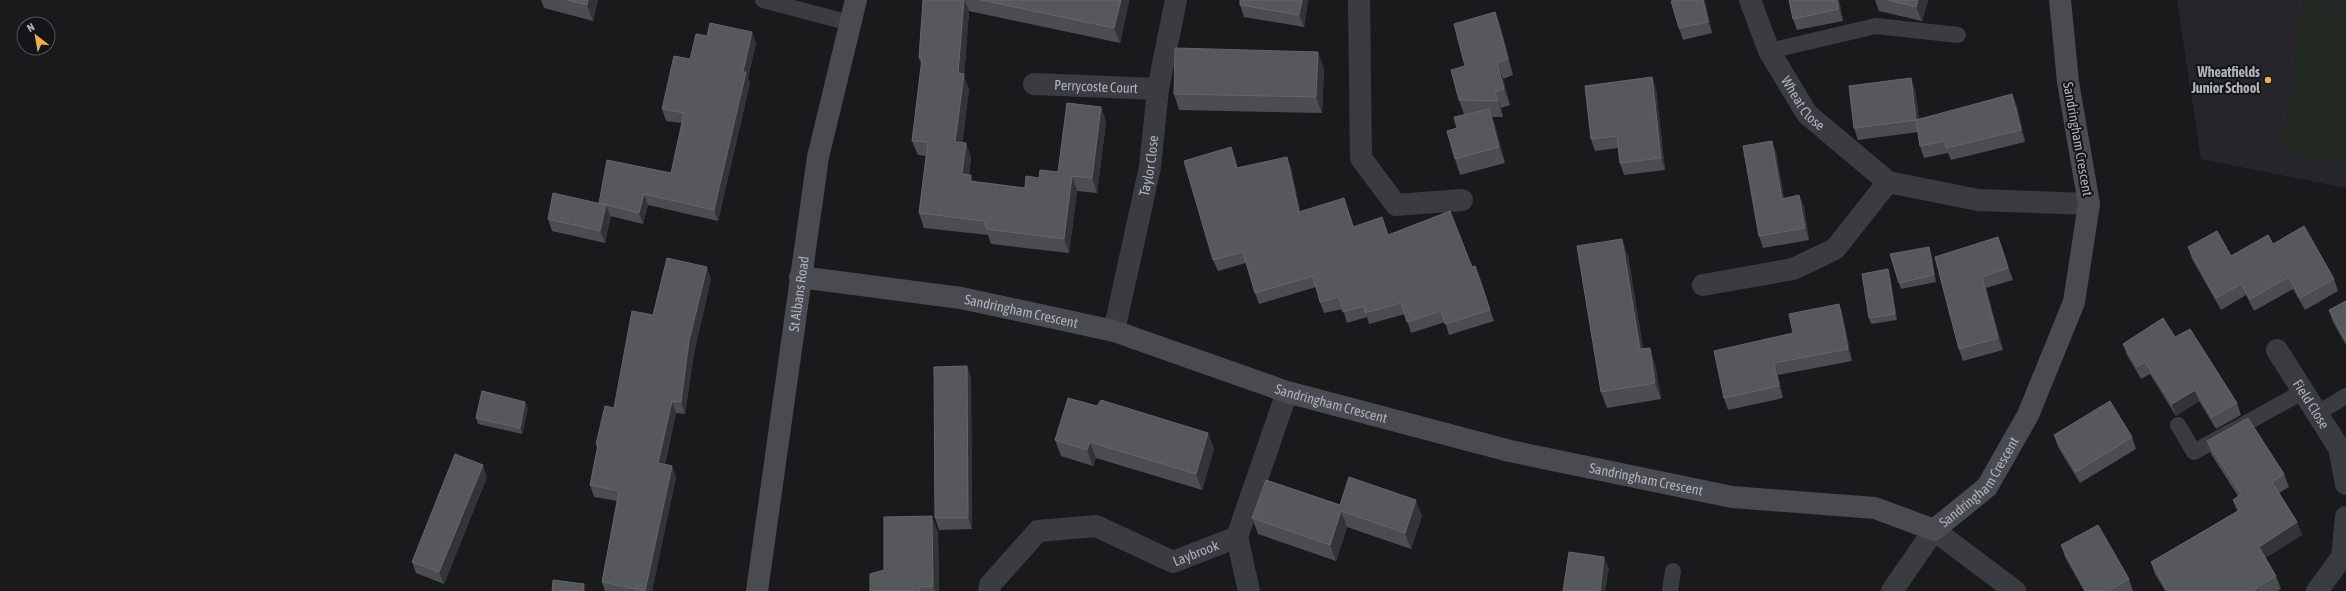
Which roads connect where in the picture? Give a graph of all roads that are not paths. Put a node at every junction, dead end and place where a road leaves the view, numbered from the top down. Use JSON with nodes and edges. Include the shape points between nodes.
{"nodes":[{"id":1,"x":763,"y":0,"type":"edge"},
{"id":2,"x":856,"y":0,"type":"edge"},
{"id":3,"x":1176,"y":0,"type":"edge"},
{"id":4,"x":1359,"y":0,"type":"edge"},
{"id":5,"x":1750,"y":0,"type":"edge"},
{"id":6,"x":2060,"y":0,"type":"edge"},
{"id":7,"x":850,"y":23,"type":"junction"},
{"id":8,"x":1958,"y":35,"type":"dead end"},
{"id":9,"x":1769,"y":51,"type":"junction"},
{"id":10,"x":1034,"y":84,"type":"dead end"},
{"id":11,"x":1158,"y":89,"type":"junction"},
{"id":12,"x":1888,"y":182,"type":"junction"},
{"id":13,"x":1462,"y":200,"type":"dead end"},
{"id":14,"x":2089,"y":204,"type":"junction"},
{"id":15,"x":800,"y":277,"type":"junction"},
{"id":16,"x":1703,"y":285,"type":"dead end"},
{"id":17,"x":1114,"y":331,"type":"junction"},
{"id":18,"x":2277,"y":350,"type":"dead end"},
{"id":19,"x":2304,"y":390,"type":"junction"},
{"id":20,"x":1287,"y":392,"type":"junction"},
{"id":21,"x":2346,"y":396,"type":"edge"},
{"id":22,"x":2318,"y":413,"type":"junction"},
{"id":23,"x":2178,"y":425,"type":"dead end"},
{"id":24,"x":2346,"y":484,"type":"edge"},
{"id":25,"x":2346,"y":516,"type":"edge"},
{"id":26,"x":1934,"y":530,"type":"junction"},
{"id":27,"x":1237,"y":537,"type":"junction"},
{"id":28,"x":1673,"y":572,"type":"dead end"},
{"id":29,"x":757,"y":591,"type":"edge"},
{"id":30,"x":989,"y":591,"type":"edge"},
{"id":31,"x":1249,"y":591,"type":"edge"},
{"id":32,"x":1670,"y":591,"type":"edge"},
{"id":33,"x":1892,"y":591,"type":"edge"},
{"id":34,"x":2015,"y":591,"type":"edge"},
{"id":35,"x":2317,"y":591,"type":"edge"}],
"edges":[{"from":1,"to":7,"type":"lane"},
{"from":2,"to":7,"type":"street","name":"St Albans Road"},
{"from":3,"to":11,"type":"street","name":"Taylor Close"},
{"from":4,"to":13,"type":"street","via":[[1361,158],[1396,205]]},
{"from":5,"to":9,"type":"street","name":"Wheat Close"},
{"from":6,"to":14,"type":"street","name":"Sandringham Crescent","via":[[2068,82]]},
{"from":7,"to":15,"type":"street","name":"St Albans Road","via":[[818,157]]},
{"from":8,"to":9,"type":"lane","via":[[1876,26]]},
{"from":9,"to":12,"type":"street","name":"Wheat Close","via":[[1807,114]]},
{"from":10,"to":11,"type":"street","name":"Perrycoste Court"},
{"from":11,"to":17,"type":"street","name":"Taylor Close","via":[[1150,167]]},
{"from":12,"to":14,"type":"street","name":"Wheat Close","via":[[1978,200]]},
{"from":12,"to":16,"type":"street","via":[[1835,250],[1793,269]]},
{"from":14,"to":26,"type":"street","name":"Sandringham Crescent","via":[[2074,302],[2028,415],[1987,487]]},
{"from":15,"to":17,"type":"street","name":"Sandringham Crescent","via":[[961,298]]},
{"from":15,"to":29,"type":"street","name":"St Albans Road"},
{"from":17,"to":20,"type":"street","name":"Sandringham Crescent"},
{"from":18,"to":19,"type":"street","name":"Field Close"},
{"from":19,"to":22,"type":"street","name":"Field Close"},
{"from":19,"to":23,"type":"lane","via":[[2194,452]]},
{"from":20,"to":26,"type":"street","name":"Sandringham Crescent","via":[[1510,452],[1732,496],[1874,508]]},
{"from":20,"to":27,"type":"street","name":"Laybrook"},
{"from":21,"to":22,"type":"lane"},
{"from":22,"to":24,"type":"street","name":"Field Close","via":[[2338,448]]},
{"from":25,"to":35,"type":"street","via":[[2342,557]]},
{"from":26,"to":33,"type":"street"},
{"from":26,"to":34,"type":"street"},
{"from":27,"to":30,"type":"street","name":"Laybrook","via":[[1173,562],[1096,526],[1038,531],[990,585]]},
{"from":27,"to":31,"type":"street"},
{"from":28,"to":32,"type":"lane"}]}
